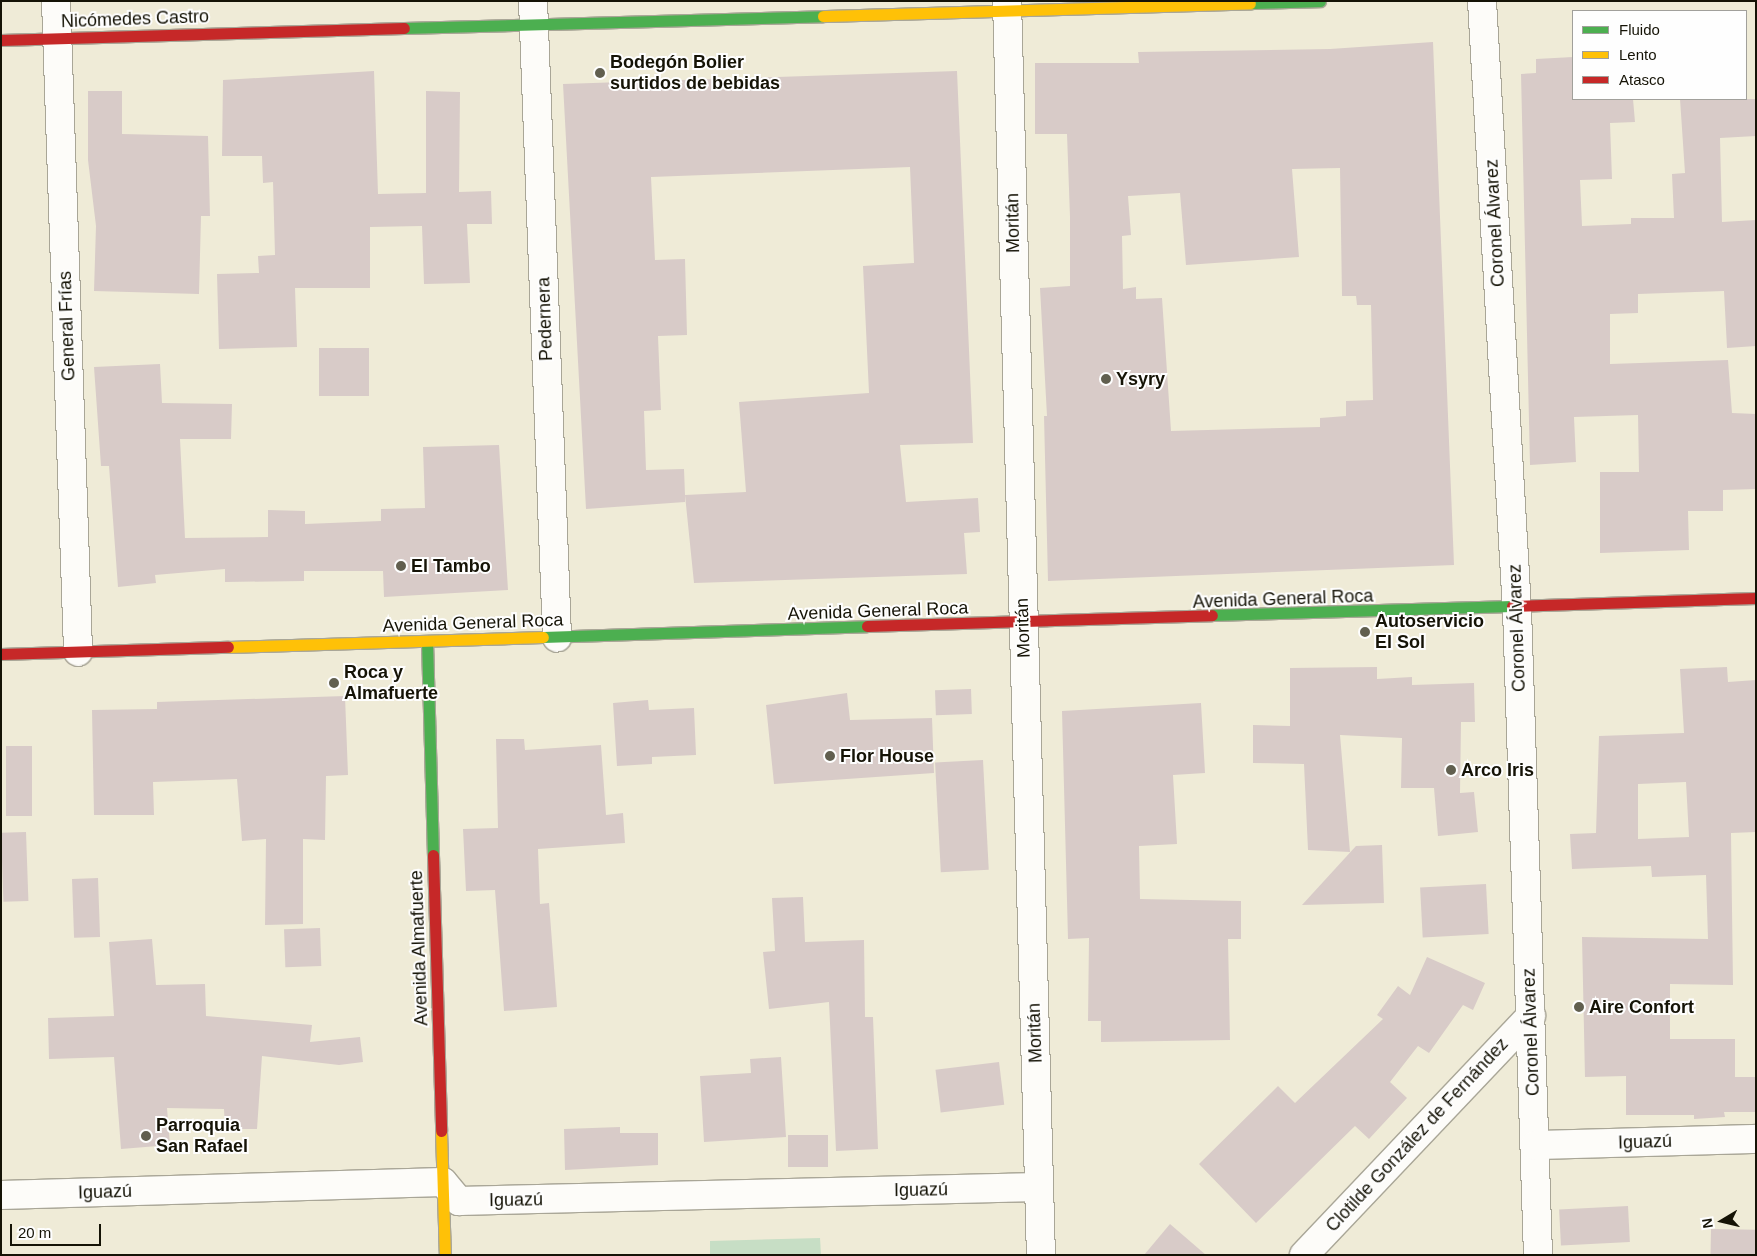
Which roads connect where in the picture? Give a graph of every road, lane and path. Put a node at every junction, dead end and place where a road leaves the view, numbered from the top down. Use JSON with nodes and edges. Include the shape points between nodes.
{"nodes":[{"id":1,"x":56,"y":1,"type":"edge"},
{"id":2,"x":1320,"y":1,"type":"edge"},
{"id":3,"x":1482,"y":1,"type":"edge"},
{"id":4,"x":1008,"y":5,"type":"edge"},
{"id":5,"x":534,"y":13,"type":"edge"},
{"id":6,"x":57,"y":38,"type":"junction"},
{"id":7,"x":1,"y":40,"type":"edge"},
{"id":8,"x":1756,"y":598,"type":"edge"},
{"id":9,"x":1517,"y":609,"type":"junction"},
{"id":10,"x":1023,"y":624,"type":"junction"},
{"id":11,"x":557,"y":638,"type":"junction"},
{"id":12,"x":427,"y":641,"type":"junction"},
{"id":13,"x":78,"y":652,"type":"junction"},
{"id":14,"x":1,"y":654,"type":"edge"},
{"id":15,"x":1531,"y":1016,"type":"junction"},
{"id":16,"x":1756,"y":1139,"type":"edge"},
{"id":17,"x":1535,"y":1145,"type":"junction"},
{"id":18,"x":443,"y":1182,"type":"junction"},
{"id":19,"x":1039,"y":1187,"type":"junction"},
{"id":20,"x":1,"y":1195,"type":"edge"},
{"id":21,"x":445,"y":1255,"type":"edge"},
{"id":22,"x":1042,"y":1255,"type":"edge"},
{"id":23,"x":1304,"y":1255,"type":"edge"},
{"id":24,"x":1538,"y":1255,"type":"edge"}],
"edges":[{"from":1,"to":6,"type":"street","name":"General Frías"},
{"from":2,"to":4,"type":"main road","name":"Nicómedes Castro"},
{"from":3,"to":9,"type":"street","name":"Coronel Álvarez"},
{"from":4,"to":5,"type":"main road","name":"Nicómedes Castro"},
{"from":4,"to":10,"type":"street","name":"Moritán"},
{"from":5,"to":6,"type":"main road","name":"Nicómedes Castro"},
{"from":5,"to":11,"type":"street","name":"Pedernera"},
{"from":6,"to":7,"type":"main road","name":"Nicómedes Castro"},
{"from":6,"to":13,"type":"street","name":"General Frías"},
{"from":8,"to":9,"type":"main road","name":"Avenida General Roca"},
{"from":9,"to":10,"type":"main road","name":"Avenida General Roca"},
{"from":9,"to":15,"type":"street","name":"Coronel Álvarez"},
{"from":10,"to":11,"type":"main road","name":"Avenida General Roca"},
{"from":10,"to":19,"type":"street","name":"Moritán"},
{"from":11,"to":12,"type":"main road","name":"Avenida General Roca"},
{"from":12,"to":13,"type":"main road","name":"Avenida General Roca"},
{"from":12,"to":18,"type":"main road","name":"Avenida Almafuerte"},
{"from":13,"to":14,"type":"main road","name":"Avenida General Roca"},
{"from":15,"to":17,"type":"street","name":"Coronel Álvarez"},
{"from":15,"to":23,"type":"street","name":"Clotilde González de Fernández"},
{"from":16,"to":17,"type":"street","name":"Iguazú"},
{"from":17,"to":24,"type":"street","name":"Coronel Álvarez"},
{"from":18,"to":19,"type":"street","name":"Iguazú","via":[[459,1201]]},
{"from":18,"to":20,"type":"street","name":"Iguazú"},
{"from":18,"to":21,"type":"main road","name":"Avenida Almafuerte"},
{"from":19,"to":22,"type":"street","name":"Moritán"}]}
